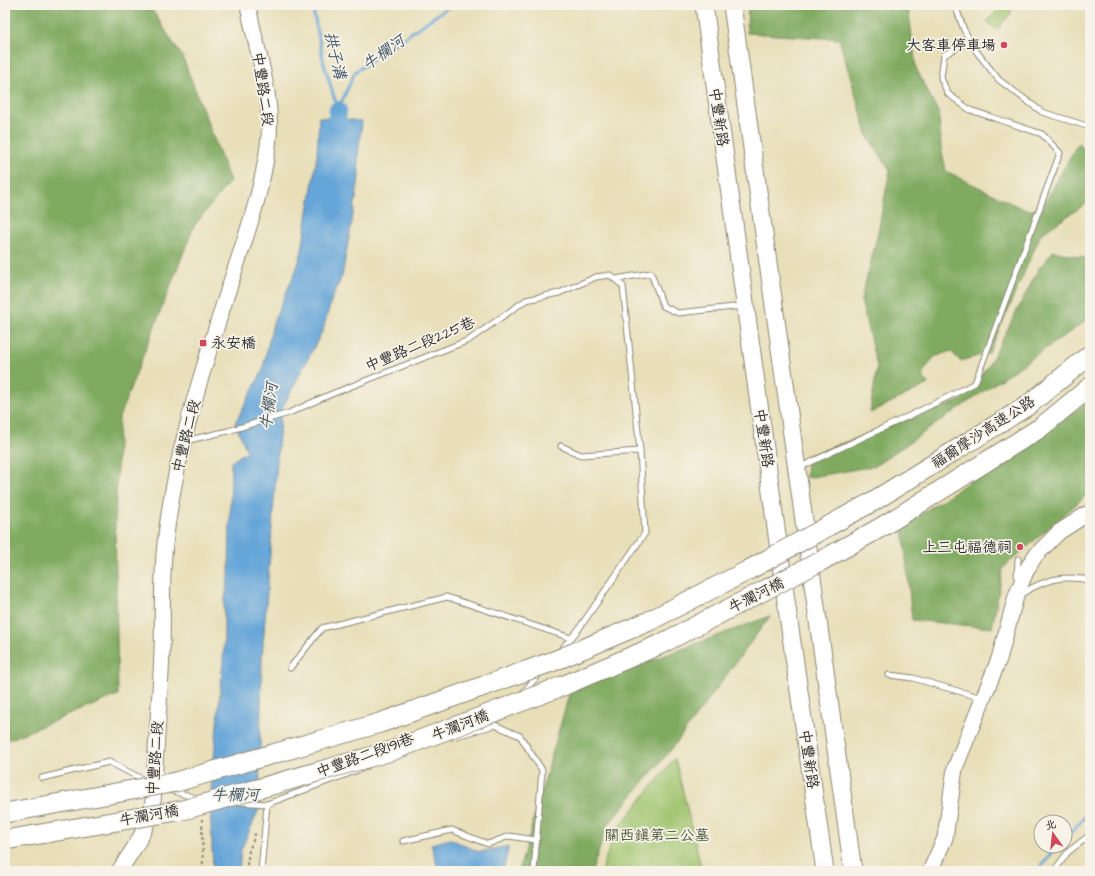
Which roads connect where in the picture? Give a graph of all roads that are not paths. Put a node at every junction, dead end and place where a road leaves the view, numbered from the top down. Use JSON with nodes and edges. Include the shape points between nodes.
{"nodes":[{"id":1,"x":248,"y":5,"type":"edge"},
{"id":2,"x":704,"y":5,"type":"edge"},
{"id":3,"x":732,"y":5,"type":"edge"},
{"id":4,"x":955,"y":5,"type":"edge"},
{"id":5,"x":970,"y":41,"type":"junction"},
{"id":6,"x":1090,"y":127,"type":"edge"},
{"id":7,"x":616,"y":279,"type":"junction"},
{"id":8,"x":745,"y":306,"type":"junction"},
{"id":9,"x":1090,"y":355,"type":"edge"},
{"id":10,"x":1090,"y":386,"type":"edge"},
{"id":11,"x":182,"y":442,"type":"junction"},
{"id":12,"x":561,"y":446,"type":"dead end"},
{"id":13,"x":640,"y":451,"type":"junction"},
{"id":14,"x":797,"y":470,"type":"junction"},
{"id":15,"x":872,"y":502,"type":"joint"},
{"id":16,"x":1090,"y":512,"type":"edge"},
{"id":17,"x":884,"y":525,"type":"joint"},
{"id":18,"x":806,"y":550,"type":"junction"},
{"id":19,"x":1018,"y":559,"type":"dead end"},
{"id":20,"x":781,"y":561,"type":"junction"},
{"id":21,"x":1090,"y":580,"type":"edge"},
{"id":22,"x":1016,"y":596,"type":"junction"},
{"id":23,"x":571,"y":638,"type":"junction"},
{"id":24,"x":290,"y":668,"type":"dead end"},
{"id":25,"x":889,"y":675,"type":"dead end"},
{"id":26,"x":983,"y":698,"type":"junction"},
{"id":27,"x":505,"y":714,"type":"dead end"},
{"id":28,"x":500,"y":719,"type":"dead end"},
{"id":29,"x":494,"y":725,"type":"junction"},
{"id":30,"x":449,"y":738,"type":"dead end"},
{"id":31,"x":375,"y":764,"type":"dead end"},
{"id":32,"x":42,"y":778,"type":"dead end"},
{"id":33,"x":153,"y":784,"type":"junction"},
{"id":34,"x":267,"y":804,"type":"junction"},
{"id":35,"x":5,"y":813,"type":"edge"},
{"id":36,"x":1090,"y":835,"type":"edge"},
{"id":37,"x":5,"y":840,"type":"edge"},
{"id":38,"x":536,"y":840,"type":"junction"},
{"id":39,"x":403,"y":841,"type":"dead end"},
{"id":40,"x":119,"y":871,"type":"edge"},
{"id":41,"x":261,"y":871,"type":"edge"},
{"id":42,"x":534,"y":871,"type":"edge"},
{"id":43,"x":826,"y":871,"type":"edge"},
{"id":44,"x":853,"y":871,"type":"edge"},
{"id":45,"x":930,"y":871,"type":"edge"},
{"id":46,"x":1054,"y":871,"type":"edge"}],
"edges":[{"from":1,"to":11,"type":"street","name":"中豐路二段","via":[[269,107],[268,146],[262,181]]},
{"from":2,"to":8,"type":"main road","name":"中豐新路"},
{"from":3,"to":14,"type":"main road","name":"中豐新路"},
{"from":4,"to":5,"type":"lane"},
{"from":5,"to":6,"type":"lane","via":[[999,80],[1042,112]]},
{"from":5,"to":14,"type":"lane","via":[[944,54],[941,78],[948,94],[970,110],[1042,134],[1060,153],[975,383]]},
{"from":7,"to":8,"type":"lane","name":"中豐路二段225巷","via":[[651,273],[663,306],[678,313]]},
{"from":7,"to":11,"type":"lane","name":"中豐路二段225巷","via":[[610,275],[596,277],[559,293],[526,300],[469,340],[289,413]]},
{"from":7,"to":13,"type":"lane","via":[[622,286]]},
{"from":8,"to":20,"type":"main road","name":"中豐新路"},
{"from":9,"to":15,"type":"highway","name":"福爾摩沙高速公路","via":[[1027,406]]},
{"from":10,"to":17,"type":"highway","name":"福爾摩沙高速公路","via":[[1040,428]]},
{"from":11,"to":33,"type":"street","name":"中豐路二段","via":[[164,545],[162,653]]},
{"from":12,"to":13,"type":"lane","via":[[581,455]]},
{"from":13,"to":23,"type":"lane","via":[[646,533]]},
{"from":14,"to":18,"type":"main road","name":"中豐新路"},
{"from":15,"to":35,"type":"highway","name":"牛瀾河橋","bridge":true,"via":[[647,622],[554,661],[380,723],[176,782]]},
{"from":16,"to":22,"type":"street","via":[[1059,532],[1035,556]]},
{"from":17,"to":37,"type":"highway","name":"牛瀾河橋","bridge":true,"via":[[814,565],[661,644],[565,685],[391,751],[182,810]]},
{"from":18,"to":20,"type":"main road"},
{"from":18,"to":44,"type":"main road","name":"中豐新路"},
{"from":19,"to":22,"type":"lane"},
{"from":20,"to":43,"type":"main road","name":"中豐新路"},
{"from":21,"to":22,"type":"lane","via":[[1071,576],[1056,578]]},
{"from":22,"to":26,"type":"street","via":[[999,660]]},
{"from":23,"to":24,"type":"lane","via":[[447,597],[322,628]]},
{"from":23,"to":27,"type":"lane"},
{"from":25,"to":26,"type":"lane","via":[[914,678]]},
{"from":26,"to":45,"type":"street","via":[[955,768],[945,838]]},
{"from":28,"to":29,"type":"lane"},
{"from":29,"to":30,"type":"lane"},
{"from":29,"to":38,"type":"lane","via":[[520,736],[542,770]]},
{"from":31,"to":34,"type":"lane","name":"中豐路二段191巷"},
{"from":32,"to":33,"type":"lane","via":[[109,762]]},
{"from":33,"to":34,"type":"lane","bridge":true,"via":[[203,800]]},
{"from":33,"to":40,"type":"street","name":"中豐路二段","via":[[151,812],[135,848]]},
{"from":34,"to":41,"type":"lane"},
{"from":36,"to":46,"type":"lane","via":[[1068,852]]},
{"from":38,"to":39,"type":"lane","via":[[509,836],[488,844],[452,830]]},
{"from":38,"to":42,"type":"lane"}]}
